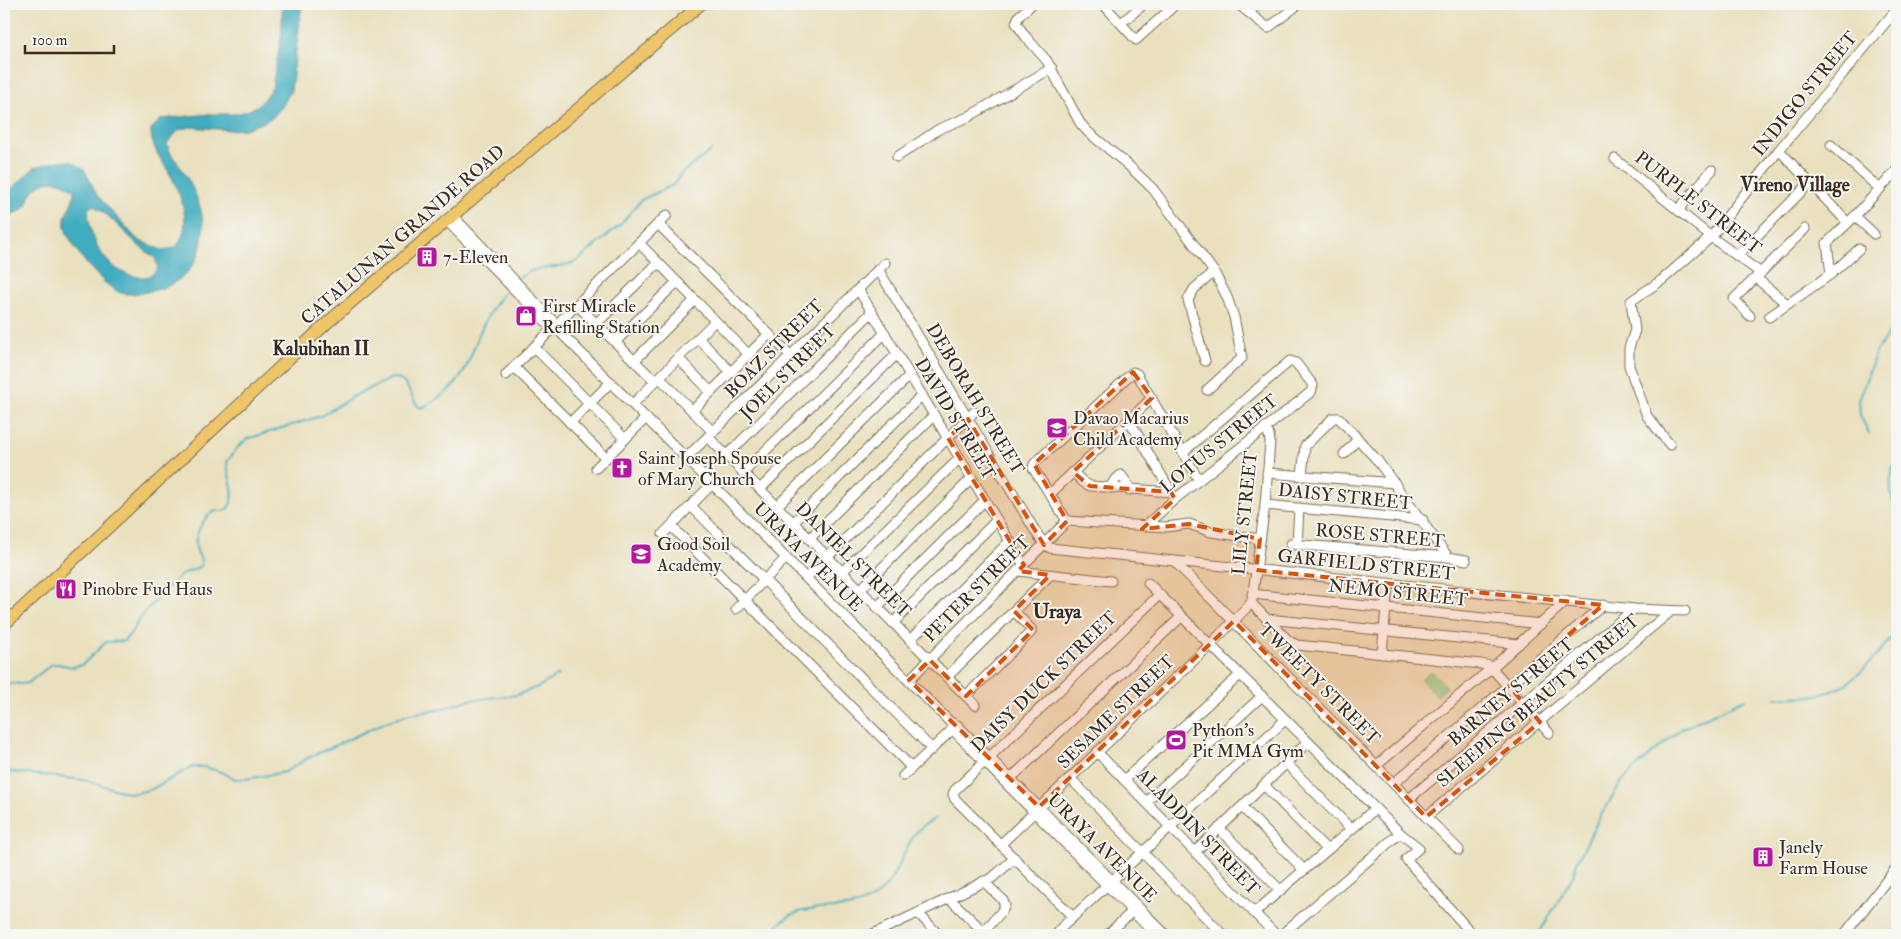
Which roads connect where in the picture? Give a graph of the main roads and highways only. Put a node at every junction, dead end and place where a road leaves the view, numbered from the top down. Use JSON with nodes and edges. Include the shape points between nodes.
{"nodes":[{"id":1,"x":701,"y":4,"type":"edge"},
{"id":2,"x":4,"y":625,"type":"edge"}],
"edges":[{"from":1,"to":2,"type":"main road","name":"CATALUNAN GRANDE ROAD","via":[[315,334]]}]}
